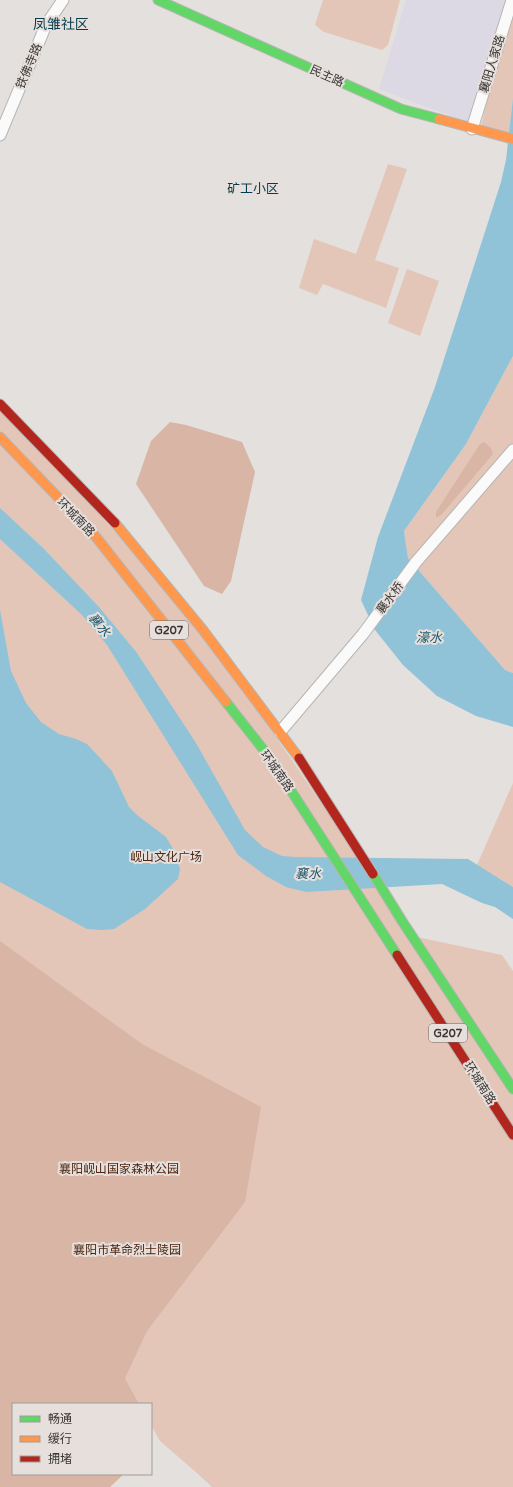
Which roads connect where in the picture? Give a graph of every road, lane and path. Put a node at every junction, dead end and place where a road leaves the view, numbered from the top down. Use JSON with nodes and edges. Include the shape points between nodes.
{"nodes":[{"id":1,"x":63,"y":0,"type":"edge"},
{"id":2,"x":158,"y":0,"type":"edge"},
{"id":3,"x":512,"y":0,"type":"edge"},
{"id":4,"x":472,"y":129,"type":"junction"},
{"id":5,"x":0,"y":135,"type":"edge"},
{"id":6,"x":513,"y":139,"type":"edge"},
{"id":7,"x":0,"y":404,"type":"edge"},
{"id":8,"x":0,"y":437,"type":"edge"},
{"id":9,"x":513,"y":450,"type":"edge"},
{"id":10,"x":280,"y":732,"type":"junction"},
{"id":11,"x":513,"y":1089,"type":"edge"},
{"id":12,"x":513,"y":1135,"type":"edge"}],
"edges":[{"from":1,"to":5,"type":"street","name":"铁佛寺路","via":[[46,26]]},
{"from":2,"to":4,"type":"main road","name":"民主路","via":[[401,109]]},
{"from":3,"to":4,"type":"street","name":"襄阳人家路"},
{"from":4,"to":6,"type":"main road","name":"民主路"},
{"from":7,"to":10,"type":"main road","name":"环城南路","via":[[113,520],[203,630]]},
{"from":8,"to":12,"type":"main road","name":"环城南路","number":"G207","via":[[96,537],[270,758]]},
{"from":9,"to":10,"type":"street","name":"襄水桥","via":[[416,562],[363,634]]},
{"from":10,"to":11,"type":"main road","name":"环城南路"}]}
